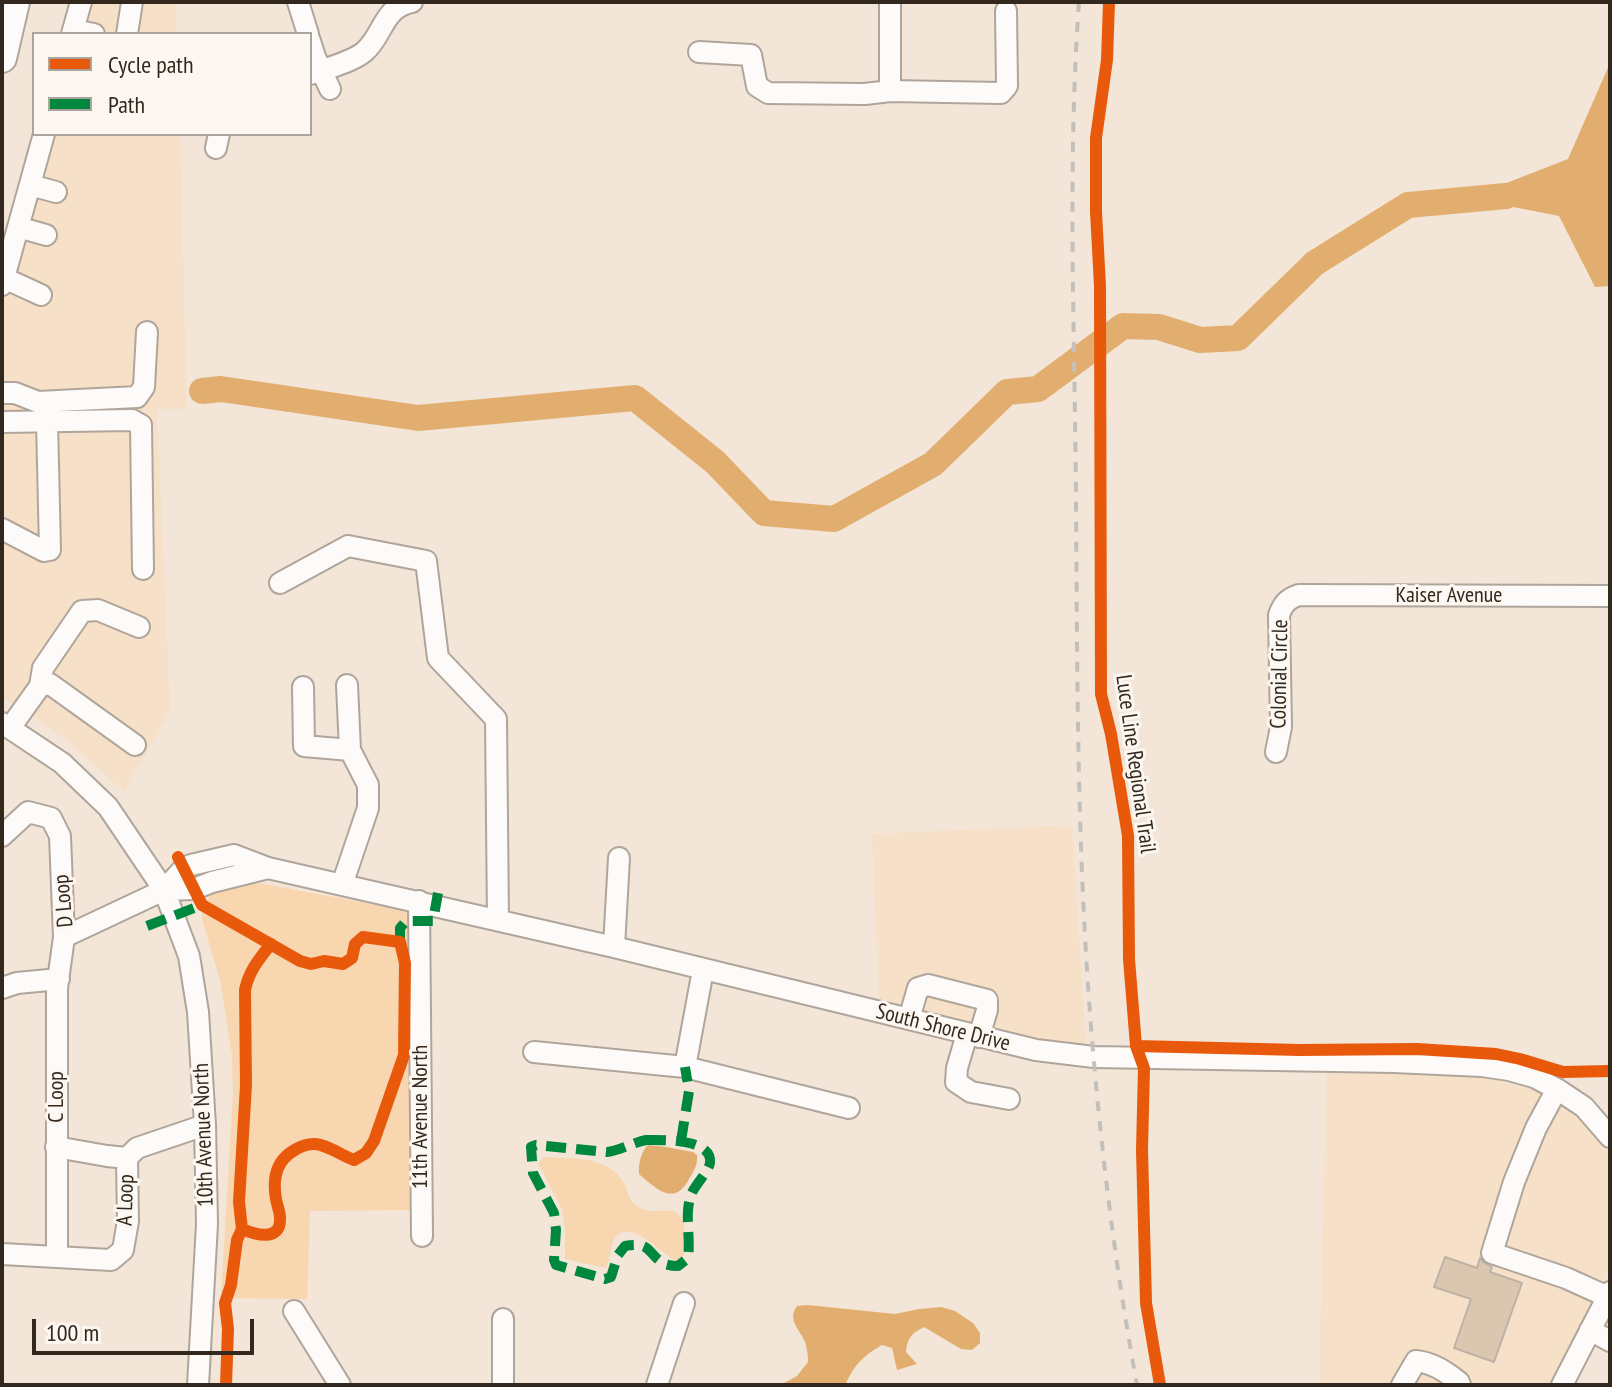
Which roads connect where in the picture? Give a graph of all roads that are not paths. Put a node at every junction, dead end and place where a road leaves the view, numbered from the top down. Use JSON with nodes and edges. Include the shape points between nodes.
{"nodes":[{"id":1,"x":15,"y":2,"type":"edge"},
{"id":2,"x":81,"y":2,"type":"edge"},
{"id":3,"x":132,"y":2,"type":"edge"},
{"id":4,"x":298,"y":2,"type":"edge"},
{"id":5,"x":412,"y":2,"type":"edge"},
{"id":6,"x":890,"y":2,"type":"edge"},
{"id":7,"x":1006,"y":11,"type":"dead end"},
{"id":8,"x":80,"y":32,"type":"edge"},
{"id":9,"x":127,"y":32,"type":"edge"},
{"id":10,"x":307,"y":32,"type":"edge"},
{"id":11,"x":312,"y":48,"type":"edge"},
{"id":12,"x":699,"y":52,"type":"dead end"},
{"id":13,"x":2,"y":58,"type":"edge"},
{"id":14,"x":320,"y":77,"type":"edge"},
{"id":15,"x":890,"y":91,"type":"junction"},
{"id":16,"x":43,"y":136,"type":"edge"},
{"id":17,"x":30,"y":185,"type":"junction"},
{"id":18,"x":56,"y":192,"type":"dead end"},
{"id":19,"x":18,"y":227,"type":"junction"},
{"id":20,"x":46,"y":235,"type":"dead end"},
{"id":21,"x":3,"y":282,"type":"edge"},
{"id":22,"x":41,"y":295,"type":"dead end"},
{"id":23,"x":147,"y":332,"type":"dead end"},
{"id":24,"x":2,"y":393,"type":"edge"},
{"id":25,"x":47,"y":421,"type":"junction"},
{"id":26,"x":2,"y":422,"type":"edge"},
{"id":27,"x":2,"y":529,"type":"edge"},
{"id":28,"x":143,"y":569,"type":"dead end"},
{"id":29,"x":280,"y":583,"type":"dead end"},
{"id":30,"x":1610,"y":596,"type":"edge"},
{"id":31,"x":1288,"y":598,"type":"joint"},
{"id":32,"x":139,"y":627,"type":"dead end"},
{"id":33,"x":347,"y":685,"type":"dead end"},
{"id":34,"x":40,"y":686,"type":"junction"},
{"id":35,"x":303,"y":687,"type":"dead end"},
{"id":36,"x":6,"y":725,"type":"edge"},
{"id":37,"x":135,"y":745,"type":"dead end"},
{"id":38,"x":350,"y":750,"type":"junction"},
{"id":39,"x":1276,"y":752,"type":"dead end"},
{"id":40,"x":2,"y":836,"type":"edge"},
{"id":41,"x":619,"y":858,"type":"dead end"},
{"id":42,"x":342,"y":885,"type":"junction"},
{"id":43,"x":164,"y":890,"type":"junction"},
{"id":44,"x":419,"y":901,"type":"junction"},
{"id":45,"x":498,"y":920,"type":"junction"},
{"id":46,"x":64,"y":937,"type":"junction"},
{"id":47,"x":614,"y":947,"type":"junction"},
{"id":48,"x":703,"y":970,"type":"junction"},
{"id":49,"x":59,"y":979,"type":"junction"},
{"id":50,"x":2,"y":988,"type":"edge"},
{"id":51,"x":909,"y":1019,"type":"junction"},
{"id":52,"x":973,"y":1035,"type":"junction"},
{"id":53,"x":534,"y":1052,"type":"dead end"},
{"id":54,"x":685,"y":1067,"type":"junction"},
{"id":55,"x":1557,"y":1089,"type":"junction"},
{"id":56,"x":1009,"y":1099,"type":"dead end"},
{"id":57,"x":849,"y":1108,"type":"dead end"},
{"id":58,"x":205,"y":1125,"type":"junction"},
{"id":59,"x":1610,"y":1137,"type":"edge"},
{"id":60,"x":56,"y":1147,"type":"junction"},
{"id":61,"x":127,"y":1158,"type":"junction"},
{"id":62,"x":422,"y":1236,"type":"dead end"},
{"id":63,"x":2,"y":1254,"type":"edge"},
{"id":64,"x":57,"y":1257,"type":"junction"},
{"id":65,"x":1609,"y":1294,"type":"edge"},
{"id":66,"x":684,"y":1303,"type":"dead end"},
{"id":67,"x":294,"y":1311,"type":"dead end"},
{"id":68,"x":503,"y":1319,"type":"dead end"},
{"id":69,"x":1590,"y":1330,"type":"junction"},
{"id":70,"x":1610,"y":1341,"type":"edge"},
{"id":71,"x":198,"y":1385,"type":"edge"},
{"id":72,"x":340,"y":1385,"type":"edge"},
{"id":73,"x":503,"y":1385,"type":"edge"},
{"id":74,"x":657,"y":1385,"type":"edge"},
{"id":75,"x":1402,"y":1385,"type":"edge"},
{"id":76,"x":1460,"y":1385,"type":"edge"},
{"id":77,"x":1562,"y":1385,"type":"edge"}],
"edges":[{"from":1,"to":13,"type":"highway"},
{"from":2,"to":8,"type":"street"},
{"from":3,"to":9,"type":"street"},
{"from":4,"to":10,"type":"street"},
{"from":5,"to":14,"type":"street","via":[[389,14],[360,55]]},
{"from":6,"to":15,"type":"street"},
{"from":7,"to":15,"type":"street","via":[[1007,86],[1001,93]]},
{"from":11,"to":14,"type":"street"},
{"from":12,"to":15,"type":"street","via":[[751,55],[757,86],[768,93]]},
{"from":16,"to":17,"type":"street"},
{"from":17,"to":18,"type":"street"},
{"from":17,"to":19,"type":"street"},
{"from":19,"to":20,"type":"street"},
{"from":19,"to":21,"type":"street"},
{"from":21,"to":22,"type":"street"},
{"from":23,"to":24,"type":"street","via":[[144,387],[137,397],[38,402]]},
{"from":25,"to":26,"type":"street"},
{"from":25,"to":27,"type":"street","via":[[50,550]]},
{"from":25,"to":28,"type":"street","via":[[132,420],[141,425]]},
{"from":29,"to":45,"type":"street","via":[[348,546],[426,561],[438,658],[496,719]]},
{"from":30,"to":31,"type":"street","name":"Kaiser Avenue"},
{"from":31,"to":39,"type":"street","name":"Colonial Circle","via":[[1279,615],[1281,727]]},
{"from":32,"to":34,"type":"street","via":[[98,610],[82,611],[43,668]]},
{"from":33,"to":38,"type":"street"},
{"from":34,"to":36,"type":"street"},
{"from":34,"to":37,"type":"street","via":[[50,684]]},
{"from":35,"to":38,"type":"street","via":[[304,746]]},
{"from":36,"to":43,"type":"street","via":[[62,763],[108,807]]},
{"from":38,"to":42,"type":"street","via":[[368,785],[368,808]]},
{"from":40,"to":46,"type":"street","name":"D Loop","via":[[28,812],[51,818],[60,836]]},
{"from":41,"to":47,"type":"street"},
{"from":42,"to":43,"type":"street","name":"South Shore Drive","via":[[268,868],[194,889]]},
{"from":42,"to":44,"type":"street","name":"South Shore Drive"},
{"from":43,"to":46,"type":"street","name":"D Loop"},
{"from":43,"to":58,"type":"street","name":"10th Avenue North","via":[[189,956]]},
{"from":44,"to":45,"type":"street","name":"South Shore Drive"},
{"from":44,"to":62,"type":"street","name":"11th Avenue North"},
{"from":45,"to":47,"type":"street","name":"South Shore Drive"},
{"from":46,"to":49,"type":"street","name":"C Loop"},
{"from":47,"to":48,"type":"street","name":"South Shore Drive"},
{"from":48,"to":51,"type":"street","name":"South Shore Drive"},
{"from":48,"to":54,"type":"street"},
{"from":49,"to":50,"type":"street"},
{"from":49,"to":60,"type":"street","name":"C Loop"},
{"from":51,"to":52,"type":"street","name":"South Shore Drive"},
{"from":51,"to":52,"type":"street","via":[[918,988],[928,985],[987,1000]]},
{"from":52,"to":55,"type":"street","name":"South Shore Drive","via":[[1094,1057],[1482,1066],[1534,1077]]},
{"from":52,"to":56,"type":"street","via":[[956,1082],[971,1092]]},
{"from":53,"to":54,"type":"street"},
{"from":54,"to":57,"type":"street"},
{"from":55,"to":59,"type":"street","name":"South Shore Drive","via":[[1584,1107]]},
{"from":55,"to":65,"type":"street","via":[[1514,1182],[1492,1253]]},
{"from":58,"to":61,"type":"street","name":"A Loop","via":[[137,1148]]},
{"from":58,"to":71,"type":"street","name":"10th Avenue North","via":[[207,1224]]},
{"from":60,"to":61,"type":"street"},
{"from":60,"to":64,"type":"street","name":"C Loop"},
{"from":61,"to":64,"type":"street","name":"A Loop","via":[[123,1250],[111,1260]]},
{"from":63,"to":64,"type":"street","name":"A Loop"},
{"from":65,"to":69,"type":"street"},
{"from":66,"to":74,"type":"street"},
{"from":67,"to":72,"type":"street"},
{"from":68,"to":73,"type":"street"},
{"from":69,"to":70,"type":"street"},
{"from":69,"to":77,"type":"street"},
{"from":75,"to":76,"type":"street","via":[[1416,1361],[1442,1369]]}]}
